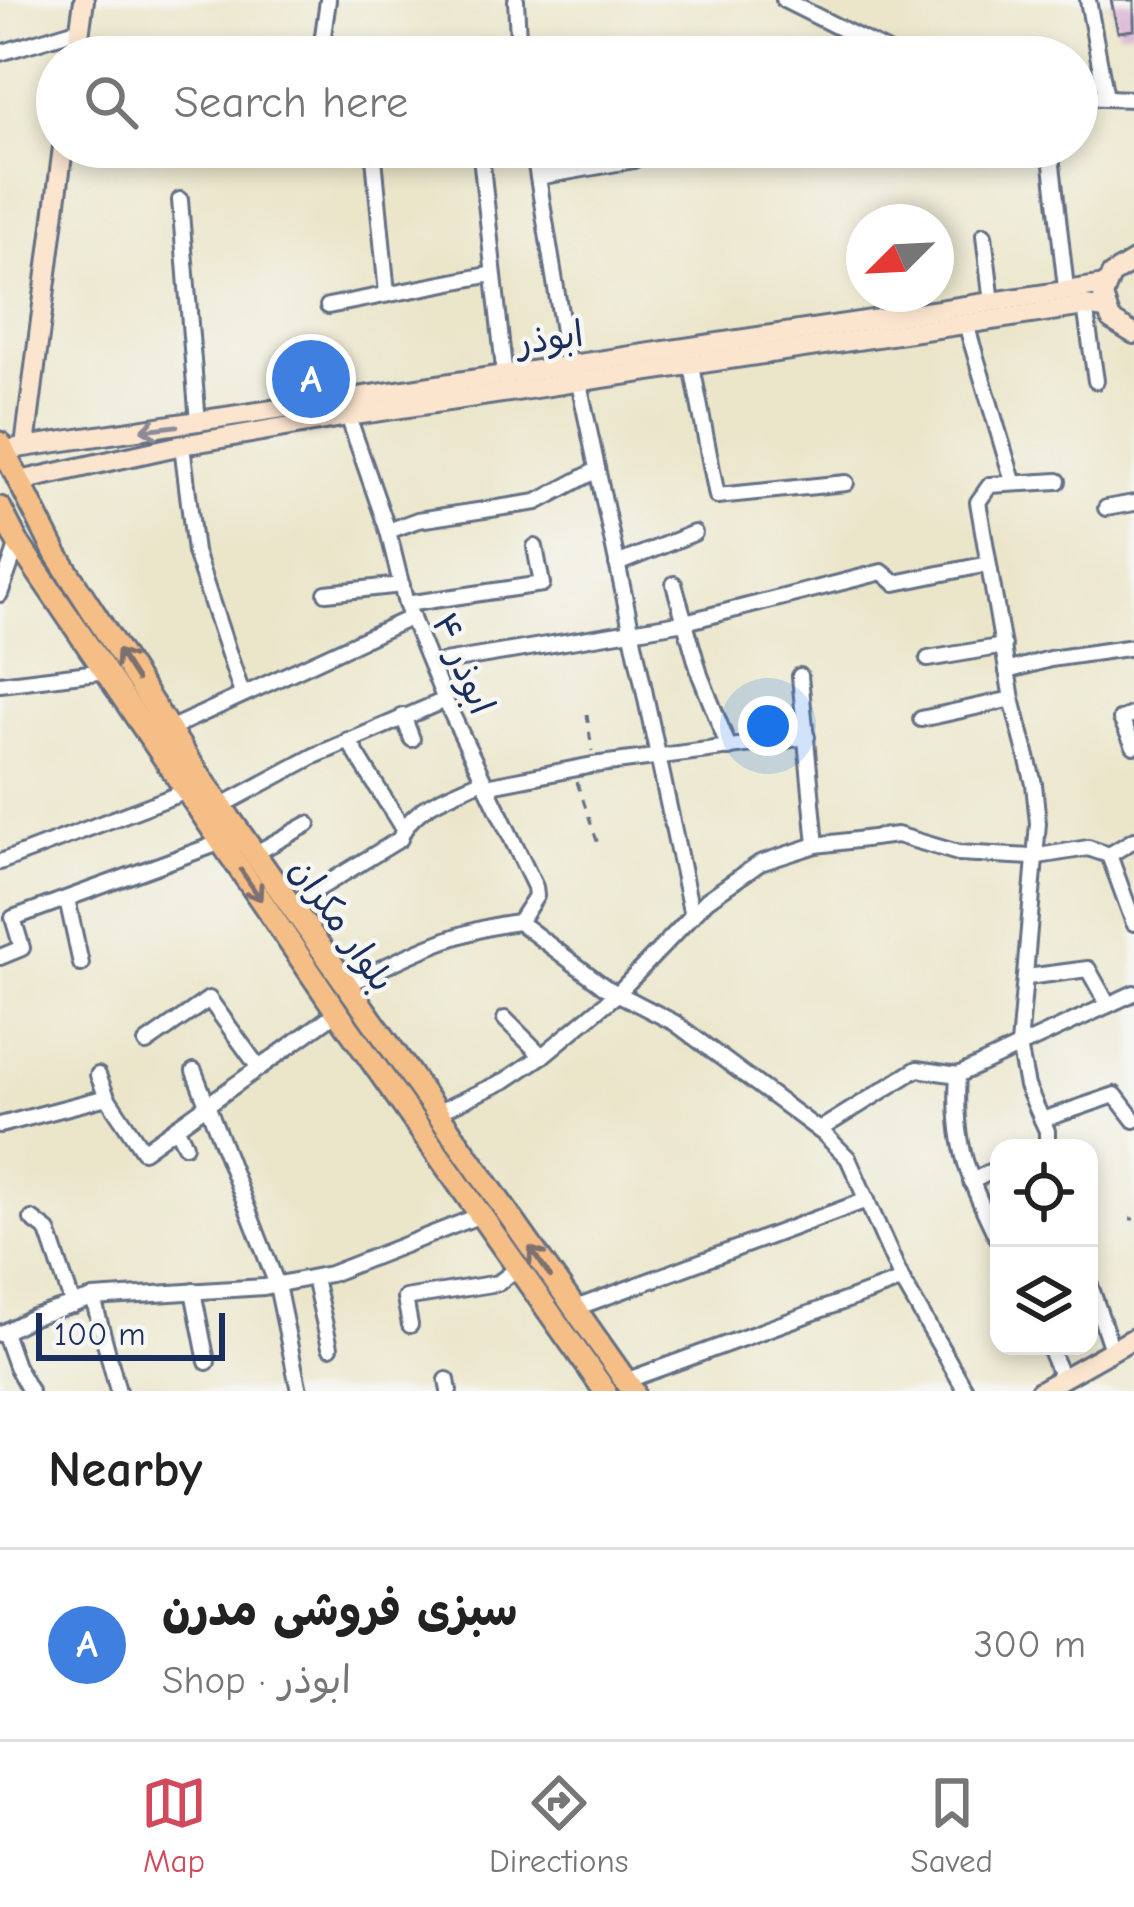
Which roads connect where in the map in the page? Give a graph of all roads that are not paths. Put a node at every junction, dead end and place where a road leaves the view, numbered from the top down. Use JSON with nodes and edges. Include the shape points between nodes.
{"nodes":[{"id":1,"x":84,"y":0,"type":"edge"},
{"id":2,"x":328,"y":0,"type":"edge"},
{"id":3,"x":516,"y":0,"type":"edge"},
{"id":4,"x":784,"y":0,"type":"edge"},
{"id":5,"x":1088,"y":0,"type":"edge"},
{"id":6,"x":80,"y":29,"type":"junction"},
{"id":7,"x":57,"y":36,"type":"edge"},
{"id":8,"x":79,"y":36,"type":"edge"},
{"id":9,"x":323,"y":36,"type":"edge"},
{"id":10,"x":518,"y":36,"type":"edge"},
{"id":11,"x":856,"y":36,"type":"edge"},
{"id":12,"x":1095,"y":36,"type":"edge"},
{"id":13,"x":36,"y":42,"type":"edge"},
{"id":14,"x":0,"y":53,"type":"edge"},
{"id":15,"x":1098,"y":54,"type":"edge"},
{"id":16,"x":1098,"y":98,"type":"edge"},
{"id":17,"x":1106,"y":98,"type":"junction"},
{"id":18,"x":1134,"y":99,"type":"edge"},
{"id":19,"x":59,"y":168,"type":"edge"},
{"id":20,"x":375,"y":168,"type":"edge"},
{"id":21,"x":482,"y":168,"type":"edge"},
{"id":22,"x":536,"y":168,"type":"edge"},
{"id":23,"x":589,"y":168,"type":"edge"},
{"id":24,"x":1052,"y":168,"type":"edge"},
{"id":25,"x":538,"y":177,"type":"junction"},
{"id":26,"x":180,"y":200,"type":"dead end"},
{"id":27,"x":984,"y":235,"type":"dead end"},
{"id":28,"x":1134,"y":261,"type":"edge"},
{"id":29,"x":493,"y":274,"type":"junction"},
{"id":30,"x":1105,"y":285,"type":"junction"},
{"id":31,"x":1066,"y":288,"type":"junction"},
{"id":32,"x":387,"y":294,"type":"junction"},
{"id":33,"x":992,"y":303,"type":"junction"},
{"id":34,"x":328,"y":306,"type":"dead end"},
{"id":35,"x":1095,"y":308,"type":"junction"},
{"id":36,"x":966,"y":324,"type":"junction"},
{"id":37,"x":1134,"y":334,"type":"edge"},
{"id":38,"x":692,"y":366,"type":"junction"},
{"id":39,"x":574,"y":375,"type":"junction"},
{"id":40,"x":505,"y":377,"type":"junction"},
{"id":41,"x":1096,"y":381,"type":"dead end"},
{"id":42,"x":348,"y":416,"type":"junction"},
{"id":43,"x":198,"y":423,"type":"junction"},
{"id":44,"x":252,"y":424,"type":"junction"},
{"id":45,"x":182,"y":445,"type":"junction"},
{"id":46,"x":7,"y":447,"type":"edge"},
{"id":47,"x":597,"y":470,"type":"junction"},
{"id":48,"x":1058,"y":481,"type":"dead end"},
{"id":49,"x":1013,"y":482,"type":"junction"},
{"id":50,"x":10,"y":483,"type":"edge"},
{"id":51,"x":846,"y":483,"type":"dead end"},
{"id":52,"x":1134,"y":503,"type":"edge"},
{"id":53,"x":0,"y":508,"type":"edge"},
{"id":54,"x":1106,"y":508,"type":"dead end"},
{"id":55,"x":388,"y":531,"type":"junction"},
{"id":56,"x":694,"y":533,"type":"dead end"},
{"id":57,"x":19,"y":543,"type":"junction"},
{"id":58,"x":535,"y":547,"type":"dead end"},
{"id":59,"x":617,"y":564,"type":"junction"},
{"id":60,"x":988,"y":564,"type":"junction"},
{"id":61,"x":674,"y":584,"type":"dead end"},
{"id":62,"x":402,"y":585,"type":"junction"},
{"id":63,"x":326,"y":593,"type":"dead end"},
{"id":64,"x":0,"y":594,"type":"edge"},
{"id":65,"x":409,"y":610,"type":"junction"},
{"id":66,"x":685,"y":622,"type":"junction"},
{"id":67,"x":631,"y":631,"type":"junction"},
{"id":68,"x":1004,"y":646,"type":"junction"},
{"id":69,"x":1134,"y":647,"type":"edge"},
{"id":70,"x":928,"y":658,"type":"dead end"},
{"id":71,"x":432,"y":664,"type":"junction"},
{"id":72,"x":106,"y":671,"type":"junction"},
{"id":73,"x":1007,"y":671,"type":"junction"},
{"id":74,"x":800,"y":676,"type":"dead end"},
{"id":75,"x":0,"y":684,"type":"edge"},
{"id":76,"x":242,"y":694,"type":"junction"},
{"id":77,"x":1012,"y":699,"type":"junction"},
{"id":78,"x":445,"y":700,"type":"junction"},
{"id":79,"x":1134,"y":714,"type":"edge"},
{"id":80,"x":403,"y":716,"type":"junction"},
{"id":81,"x":921,"y":719,"type":"dead end"},
{"id":82,"x":169,"y":729,"type":"junction"},
{"id":83,"x":807,"y":737,"type":"junction"},
{"id":84,"x":348,"y":740,"type":"junction"},
{"id":85,"x":412,"y":740,"type":"dead end"},
{"id":86,"x":1134,"y":746,"type":"edge"},
{"id":87,"x":729,"y":748,"type":"junction"},
{"id":88,"x":658,"y":757,"type":"junction"},
{"id":89,"x":484,"y":783,"type":"junction"},
{"id":90,"x":187,"y":791,"type":"junction"},
{"id":91,"x":220,"y":806,"type":"junction"},
{"id":92,"x":308,"y":824,"type":"dead end"},
{"id":93,"x":403,"y":829,"type":"junction"},
{"id":94,"x":1134,"y":840,"type":"edge"},
{"id":95,"x":222,"y":842,"type":"junction"},
{"id":96,"x":816,"y":845,"type":"junction"},
{"id":97,"x":254,"y":854,"type":"junction"},
{"id":98,"x":1109,"y":855,"type":"junction"},
{"id":99,"x":1032,"y":857,"type":"junction"},
{"id":100,"x":0,"y":862,"type":"edge"},
{"id":101,"x":67,"y":898,"type":"junction"},
{"id":102,"x":290,"y":906,"type":"junction"},
{"id":103,"x":692,"y":916,"type":"junction"},
{"id":104,"x":519,"y":922,"type":"junction"},
{"id":105,"x":1134,"y":923,"type":"edge"},
{"id":106,"x":0,"y":957,"type":"edge"},
{"id":107,"x":81,"y":964,"type":"dead end"},
{"id":108,"x":1027,"y":977,"type":"junction"},
{"id":109,"x":345,"y":986,"type":"junction"},
{"id":110,"x":1134,"y":993,"type":"edge"},
{"id":111,"x":616,"y":994,"type":"junction"},
{"id":112,"x":1108,"y":1005,"type":"junction"},
{"id":113,"x":337,"y":1012,"type":"junction"},
{"id":114,"x":505,"y":1019,"type":"dead end"},
{"id":115,"x":146,"y":1042,"type":"dead end"},
{"id":116,"x":1018,"y":1046,"type":"junction"},
{"id":117,"x":542,"y":1056,"type":"junction"},
{"id":118,"x":259,"y":1068,"type":"junction"},
{"id":119,"x":194,"y":1071,"type":"dead end"},
{"id":120,"x":98,"y":1075,"type":"dead end"},
{"id":121,"x":958,"y":1075,"type":"junction"},
{"id":122,"x":107,"y":1097,"type":"junction"},
{"id":123,"x":209,"y":1104,"type":"junction"},
{"id":124,"x":434,"y":1114,"type":"junction"},
{"id":125,"x":1042,"y":1120,"type":"junction"},
{"id":126,"x":1134,"y":1120,"type":"edge"},
{"id":127,"x":0,"y":1125,"type":"edge"},
{"id":128,"x":176,"y":1127,"type":"junction"},
{"id":129,"x":819,"y":1130,"type":"junction"},
{"id":130,"x":1045,"y":1139,"type":"edge"},
{"id":131,"x":185,"y":1145,"type":"dead end"},
{"id":132,"x":990,"y":1172,"type":"edge"},
{"id":133,"x":971,"y":1182,"type":"junction"},
{"id":134,"x":867,"y":1200,"type":"junction"},
{"id":135,"x":481,"y":1215,"type":"junction"},
{"id":136,"x":32,"y":1220,"type":"dead end"},
{"id":137,"x":990,"y":1223,"type":"edge"},
{"id":138,"x":518,"y":1268,"type":"junction"},
{"id":139,"x":314,"y":1278,"type":"junction"},
{"id":140,"x":902,"y":1280,"type":"junction"},
{"id":141,"x":277,"y":1285,"type":"junction"},
{"id":142,"x":193,"y":1291,"type":"junction"},
{"id":143,"x":93,"y":1298,"type":"junction"},
{"id":144,"x":73,"y":1304,"type":"junction"},
{"id":145,"x":573,"y":1309,"type":"junction"},
{"id":146,"x":1098,"y":1309,"type":"edge"},
{"id":147,"x":410,"y":1325,"type":"dead end"},
{"id":148,"x":2,"y":1333,"type":"edge"},
{"id":149,"x":1134,"y":1338,"type":"edge"},
{"id":150,"x":330,"y":1347,"type":"dead end"},
{"id":151,"x":1112,"y":1350,"type":"junction"},
{"id":152,"x":1052,"y":1355,"type":"edge"},
{"id":153,"x":207,"y":1362,"type":"dead end"},
{"id":154,"x":1062,"y":1377,"type":"junction"},
{"id":155,"x":621,"y":1388,"type":"edge"},
{"id":156,"x":30,"y":1391,"type":"edge"},
{"id":157,"x":118,"y":1391,"type":"edge"},
{"id":158,"x":299,"y":1391,"type":"edge"},
{"id":159,"x":966,"y":1391,"type":"edge"},
{"id":160,"x":1040,"y":1391,"type":"edge"}],
"edges":[{"from":1,"to":6,"type":"main road"},
{"from":2,"to":9,"type":"street"},
{"from":3,"to":10,"type":"street"},
{"from":4,"to":11,"type":"street"},
{"from":5,"to":12,"type":"street"},
{"from":6,"to":7,"type":"street"},
{"from":6,"to":8,"type":"main road"},
{"from":13,"to":14,"type":"street"},
{"from":15,"to":17,"type":"street"},
{"from":16,"to":17,"type":"street"},
{"from":17,"to":18,"type":"street"},
{"from":19,"to":46,"type":"main road"},
{"from":20,"to":32,"type":"street"},
{"from":21,"to":29,"type":"street"},
{"from":22,"to":25,"type":"street"},
{"from":23,"to":25,"type":"street"},
{"from":24,"to":31,"type":"street"},
{"from":25,"to":39,"type":"street"},
{"from":26,"to":43,"type":"street"},
{"from":27,"to":33,"type":"street"},
{"from":28,"to":30,"type":"main road"},
{"from":29,"to":32,"type":"street"},
{"from":29,"to":40,"type":"street"},
{"from":30,"to":31,"type":"main road","name":"ابوذر"},
{"from":30,"to":35,"type":"main road"},
{"from":31,"to":33,"type":"main road","name":"ابوذر"},
{"from":32,"to":34,"type":"street"},
{"from":33,"to":39,"type":"main road","name":"ابوذر"},
{"from":35,"to":36,"type":"main road","name":"ابوذر"},
{"from":35,"to":37,"type":"main road"},
{"from":35,"to":41,"type":"street"},
{"from":36,"to":38,"type":"main road","name":"ابوذر"},
{"from":36,"to":49,"type":"street"},
{"from":38,"to":39,"type":"main road","name":"ابوذر"},
{"from":38,"to":51,"type":"street","via":[[716,496]]},
{"from":39,"to":40,"type":"main road","name":"ابوذر"},
{"from":39,"to":42,"type":"main road","name":"ابوذر"},
{"from":39,"to":47,"type":"street"},
{"from":40,"to":44,"type":"main road","name":"ابوذر"},
{"from":42,"to":44,"type":"main road","name":"ابوذر"},
{"from":42,"to":55,"type":"street","name":"ابوذر ۴"},
{"from":43,"to":44,"type":"main road","name":"ابوذر"},
{"from":43,"to":46,"type":"main road","name":"ابوذر","one_way":true},
{"from":44,"to":45,"type":"main road","name":"ابوذر"},
{"from":45,"to":50,"type":"main road","name":"ابوذر"},
{"from":45,"to":76,"type":"street","via":[[195,552]]},
{"from":46,"to":50,"type":"main road","name":"بلوار مکران"},
{"from":47,"to":55,"type":"street","via":[[537,502]]},
{"from":47,"to":59,"type":"street"},
{"from":48,"to":49,"type":"street"},
{"from":49,"to":60,"type":"street","via":[[990,485],[978,502]]},
{"from":82,"to":50,"type":"main road","name":"بلوار مکران","one_way":true},
{"from":52,"to":54,"type":"street"},
{"from":53,"to":57,"type":"main road"},
{"from":55,"to":62,"type":"street","name":"ابوذر ۴"},
{"from":56,"to":59,"type":"street"},
{"from":57,"to":64,"type":"street"},
{"from":57,"to":72,"type":"main road"},
{"from":58,"to":65,"type":"street","via":[[542,584]]},
{"from":59,"to":67,"type":"street"},
{"from":60,"to":66,"type":"street","via":[[895,583],[882,572]]},
{"from":60,"to":68,"type":"street"},
{"from":61,"to":66,"type":"street"},
{"from":62,"to":63,"type":"street"},
{"from":62,"to":65,"type":"street","name":"ابوذر ۴"},
{"from":65,"to":71,"type":"street","name":"ابوذر ۴"},
{"from":65,"to":76,"type":"street"},
{"from":66,"to":67,"type":"street"},
{"from":66,"to":87,"type":"street"},
{"from":67,"to":71,"type":"street"},
{"from":67,"to":88,"type":"street"},
{"from":68,"to":70,"type":"street"},
{"from":68,"to":73,"type":"street"},
{"from":69,"to":73,"type":"street"},
{"from":71,"to":78,"type":"street","name":"ابوذر ۴"},
{"from":72,"to":75,"type":"street"},
{"from":72,"to":90,"type":"main road"},
{"from":73,"to":77,"type":"street"},
{"from":74,"to":83,"type":"street"},
{"from":76,"to":82,"type":"street"},
{"from":77,"to":81,"type":"street"},
{"from":77,"to":99,"type":"street","via":[[1034,784]]},
{"from":78,"to":80,"type":"street"},
{"from":78,"to":89,"type":"street","name":"ابوذر ۴"},
{"from":79,"to":86,"type":"street","via":[[1121,718]]},
{"from":80,"to":84,"type":"street"},
{"from":80,"to":85,"type":"street"},
{"from":82,"to":91,"type":"main road","name":"بلوار مکران"},
{"from":83,"to":87,"type":"street"},
{"from":83,"to":96,"type":"street"},
{"from":84,"to":91,"type":"street"},
{"from":84,"to":93,"type":"street"},
{"from":87,"to":88,"type":"street"},
{"from":88,"to":89,"type":"street"},
{"from":88,"to":103,"type":"street"},
{"from":89,"to":93,"type":"street","via":[[427,807]]},
{"from":89,"to":104,"type":"street","name":"ابوذر ۴","via":[[535,886]]},
{"from":90,"to":95,"type":"main road"},
{"from":90,"to":100,"type":"street"},
{"from":91,"to":97,"type":"main road","name":"بلوار مکران"},
{"from":92,"to":97,"type":"street"},
{"from":93,"to":102,"type":"street","via":[[400,839]]},
{"from":94,"to":98,"type":"street"},
{"from":95,"to":101,"type":"street"},
{"from":95,"to":113,"type":"main road","one_way":true},
{"from":96,"to":99,"type":"street","via":[[897,835],[944,850]]},
{"from":96,"to":103,"type":"street","via":[[760,863]]},
{"from":97,"to":102,"type":"main road","name":"بلوار مکران"},
{"from":98,"to":99,"type":"street","via":[[1088,848]]},
{"from":98,"to":105,"type":"street"},
{"from":99,"to":108,"type":"street"},
{"from":101,"to":106,"type":"street","via":[[13,918],[22,948]]},
{"from":101,"to":107,"type":"street"},
{"from":102,"to":109,"type":"main road","name":"بلوار مکران"},
{"from":103,"to":111,"type":"street"},
{"from":104,"to":109,"type":"street","via":[[412,953]]},
{"from":104,"to":111,"type":"street"},
{"from":108,"to":112,"type":"street","via":[[1088,969]]},
{"from":108,"to":116,"type":"street"},
{"from":109,"to":124,"type":"main road","name":"بلوار مکران"},
{"from":110,"to":112,"type":"street"},
{"from":111,"to":117,"type":"street"},
{"from":111,"to":129,"type":"street","via":[[675,1023]]},
{"from":112,"to":116,"type":"street"},
{"from":113,"to":118,"type":"street"},
{"from":113,"to":135,"type":"main road"},
{"from":114,"to":117,"type":"street"},
{"from":115,"to":118,"type":"street","via":[[209,999]]},
{"from":116,"to":121,"type":"street"},
{"from":116,"to":125,"type":"street"},
{"from":117,"to":124,"type":"street"},
{"from":118,"to":123,"type":"street"},
{"from":119,"to":123,"type":"street"},
{"from":120,"to":122,"type":"street"},
{"from":121,"to":129,"type":"street","via":[[917,1069]]},
{"from":121,"to":133,"type":"street","via":[[957,1138]]},
{"from":122,"to":127,"type":"street"},
{"from":122,"to":128,"type":"street","via":[[143,1151]]},
{"from":123,"to":128,"type":"street"},
{"from":123,"to":141,"type":"street"},
{"from":145,"to":124,"type":"main road","name":"بلوار مکران","one_way":true},
{"from":125,"to":126,"type":"street","via":[[1115,1095]]},
{"from":125,"to":130,"type":"street"},
{"from":128,"to":131,"type":"street"},
{"from":129,"to":134,"type":"street","via":[[848,1158]]},
{"from":132,"to":133,"type":"street"},
{"from":133,"to":137,"type":"street"},
{"from":134,"to":140,"type":"street"},
{"from":134,"to":145,"type":"street"},
{"from":135,"to":138,"type":"main road"},
{"from":135,"to":139,"type":"street"},
{"from":136,"to":144,"type":"street","via":[[48,1231]]},
{"from":138,"to":147,"type":"street","via":[[498,1282],[405,1298]]},
{"from":138,"to":155,"type":"main road"},
{"from":139,"to":141,"type":"street"},
{"from":139,"to":150,"type":"street"},
{"from":140,"to":155,"type":"street"},
{"from":140,"to":159,"type":"street"},
{"from":141,"to":142,"type":"street"},
{"from":141,"to":158,"type":"street"},
{"from":142,"to":143,"type":"street"},
{"from":142,"to":153,"type":"street"},
{"from":143,"to":144,"type":"street"},
{"from":143,"to":157,"type":"street"},
{"from":144,"to":148,"type":"street"},
{"from":145,"to":155,"type":"main road","name":"بلوار مکران"},
{"from":146,"to":151,"type":"street"},
{"from":148,"to":156,"type":"street"},
{"from":149,"to":151,"type":"main road"},
{"from":151,"to":154,"type":"main road"},
{"from":152,"to":154,"type":"street"},
{"from":154,"to":160,"type":"main road"}]}
